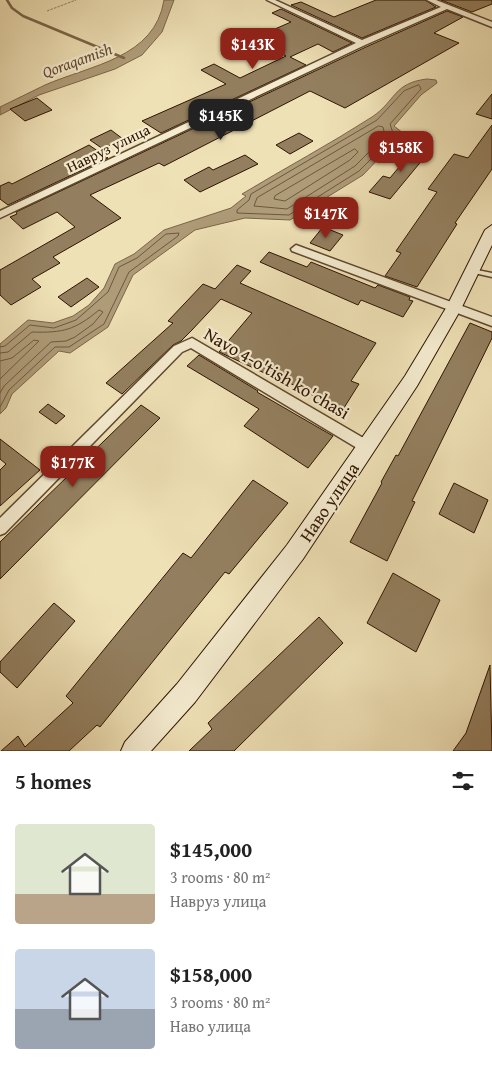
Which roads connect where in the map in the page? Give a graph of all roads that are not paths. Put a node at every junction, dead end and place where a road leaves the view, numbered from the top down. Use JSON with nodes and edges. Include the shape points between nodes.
{"nodes":[{"id":1,"x":270,"y":0,"type":"edge"},
{"id":2,"x":430,"y":0,"type":"edge"},
{"id":3,"x":446,"y":7,"type":"junction"},
{"id":4,"x":492,"y":25,"type":"edge"},
{"id":5,"x":362,"y":43,"type":"junction"},
{"id":6,"x":0,"y":215,"type":"edge"},
{"id":7,"x":492,"y":230,"type":"edge"},
{"id":8,"x":296,"y":250,"type":"dead end"},
{"id":9,"x":472,"y":271,"type":"junction"},
{"id":10,"x":492,"y":275,"type":"edge"},
{"id":11,"x":453,"y":309,"type":"junction"},
{"id":12,"x":492,"y":322,"type":"edge"},
{"id":13,"x":367,"y":447,"type":"junction"},
{"id":14,"x":0,"y":528,"type":"edge"},
{"id":15,"x":134,"y":751,"type":"edge"}],
"edges":[{"from":1,"to":5,"type":"street"},
{"from":2,"to":3,"type":"street"},
{"from":3,"to":4,"type":"street"},
{"from":3,"to":5,"type":"street","name":"Навруз улица"},
{"from":5,"to":6,"type":"street","name":"Навруз улица"},
{"from":7,"to":9,"type":"street","name":"Наво улица"},
{"from":8,"to":11,"type":"street"},
{"from":9,"to":10,"type":"lane"},
{"from":9,"to":11,"type":"street","name":"Наво улица"},
{"from":11,"to":12,"type":"street"},
{"from":11,"to":13,"type":"street","name":"Наво улица","via":[[412,381]]},
{"from":13,"to":14,"type":"street","name":"Navo 4-o'tish ko'chasi","via":[[192,342],[178,349]]},
{"from":13,"to":15,"type":"street","name":"Наво улица","via":[[296,552],[186,693]]}]}
